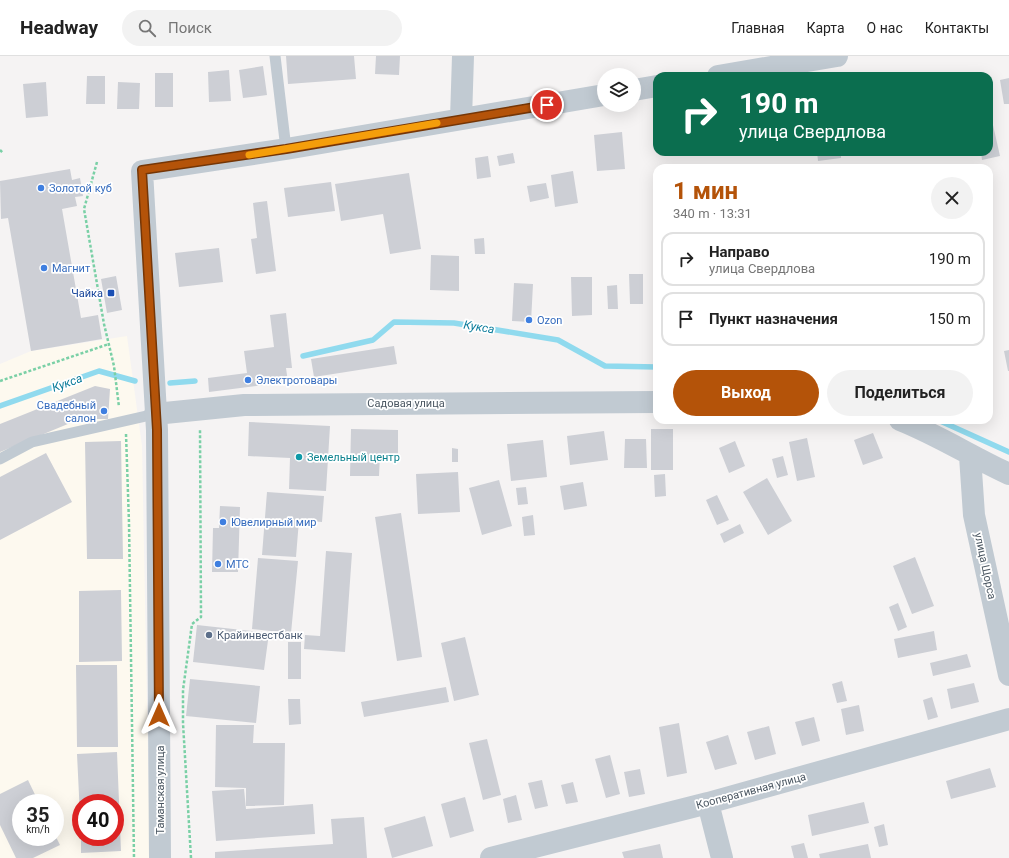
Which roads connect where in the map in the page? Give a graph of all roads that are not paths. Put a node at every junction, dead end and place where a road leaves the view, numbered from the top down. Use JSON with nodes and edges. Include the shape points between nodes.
{"nodes":[{"id":1,"x":275,"y":56,"type":"edge"},
{"id":2,"x":463,"y":56,"type":"edge"},
{"id":3,"x":838,"y":56,"type":"edge"},
{"id":4,"x":742,"y":72,"type":"edge"},
{"id":5,"x":653,"y":87,"type":"edge"},
{"id":6,"x":641,"y":89,"type":"edge"},
{"id":7,"x":597,"y":96,"type":"edge"},
{"id":8,"x":461,"y":119,"type":"junction"},
{"id":9,"x":286,"y":149,"type":"junction"},
{"id":10,"x":653,"y":402,"type":"edge"},
{"id":11,"x":156,"y":422,"type":"junction"},
{"id":12,"x":910,"y":424,"type":"edge"},
{"id":13,"x":970,"y":456,"type":"junction"},
{"id":14,"x":0,"y":459,"type":"edge"},
{"id":15,"x":1009,"y":474,"type":"edge"},
{"id":16,"x":1009,"y":674,"type":"edge"},
{"id":17,"x":1009,"y":719,"type":"edge"},
{"id":18,"x":708,"y":803,"type":"junction"},
{"id":19,"x":160,"y":858,"type":"edge"},
{"id":20,"x":491,"y":858,"type":"edge"},
{"id":21,"x":722,"y":858,"type":"edge"}],
"edges":[{"from":1,"to":9,"type":"lane"},
{"from":2,"to":8,"type":"street"},
{"from":3,"to":4,"type":"street"},
{"from":5,"to":6,"type":"street"},
{"from":7,"to":8,"type":"street"},
{"from":8,"to":9,"type":"street"},
{"from":9,"to":11,"type":"street","name":"Таманская улица","via":[[142,170]]},
{"from":10,"to":11,"type":"street","name":"Садовая улица","via":[[251,405]]},
{"from":11,"to":14,"type":"lane","via":[[120,422],[32,442]]},
{"from":11,"to":19,"type":"street","name":"Таманская улица"},
{"from":12,"to":13,"type":"street","via":[[930,432]]},
{"from":13,"to":15,"type":"street"},
{"from":13,"to":16,"type":"street","name":"улица Щорса","via":[[974,515]]},
{"from":17,"to":18,"type":"street","name":"Кооперативная улица"},
{"from":18,"to":20,"type":"street","name":"Кооперативная улица"},
{"from":18,"to":21,"type":"street"}]}
